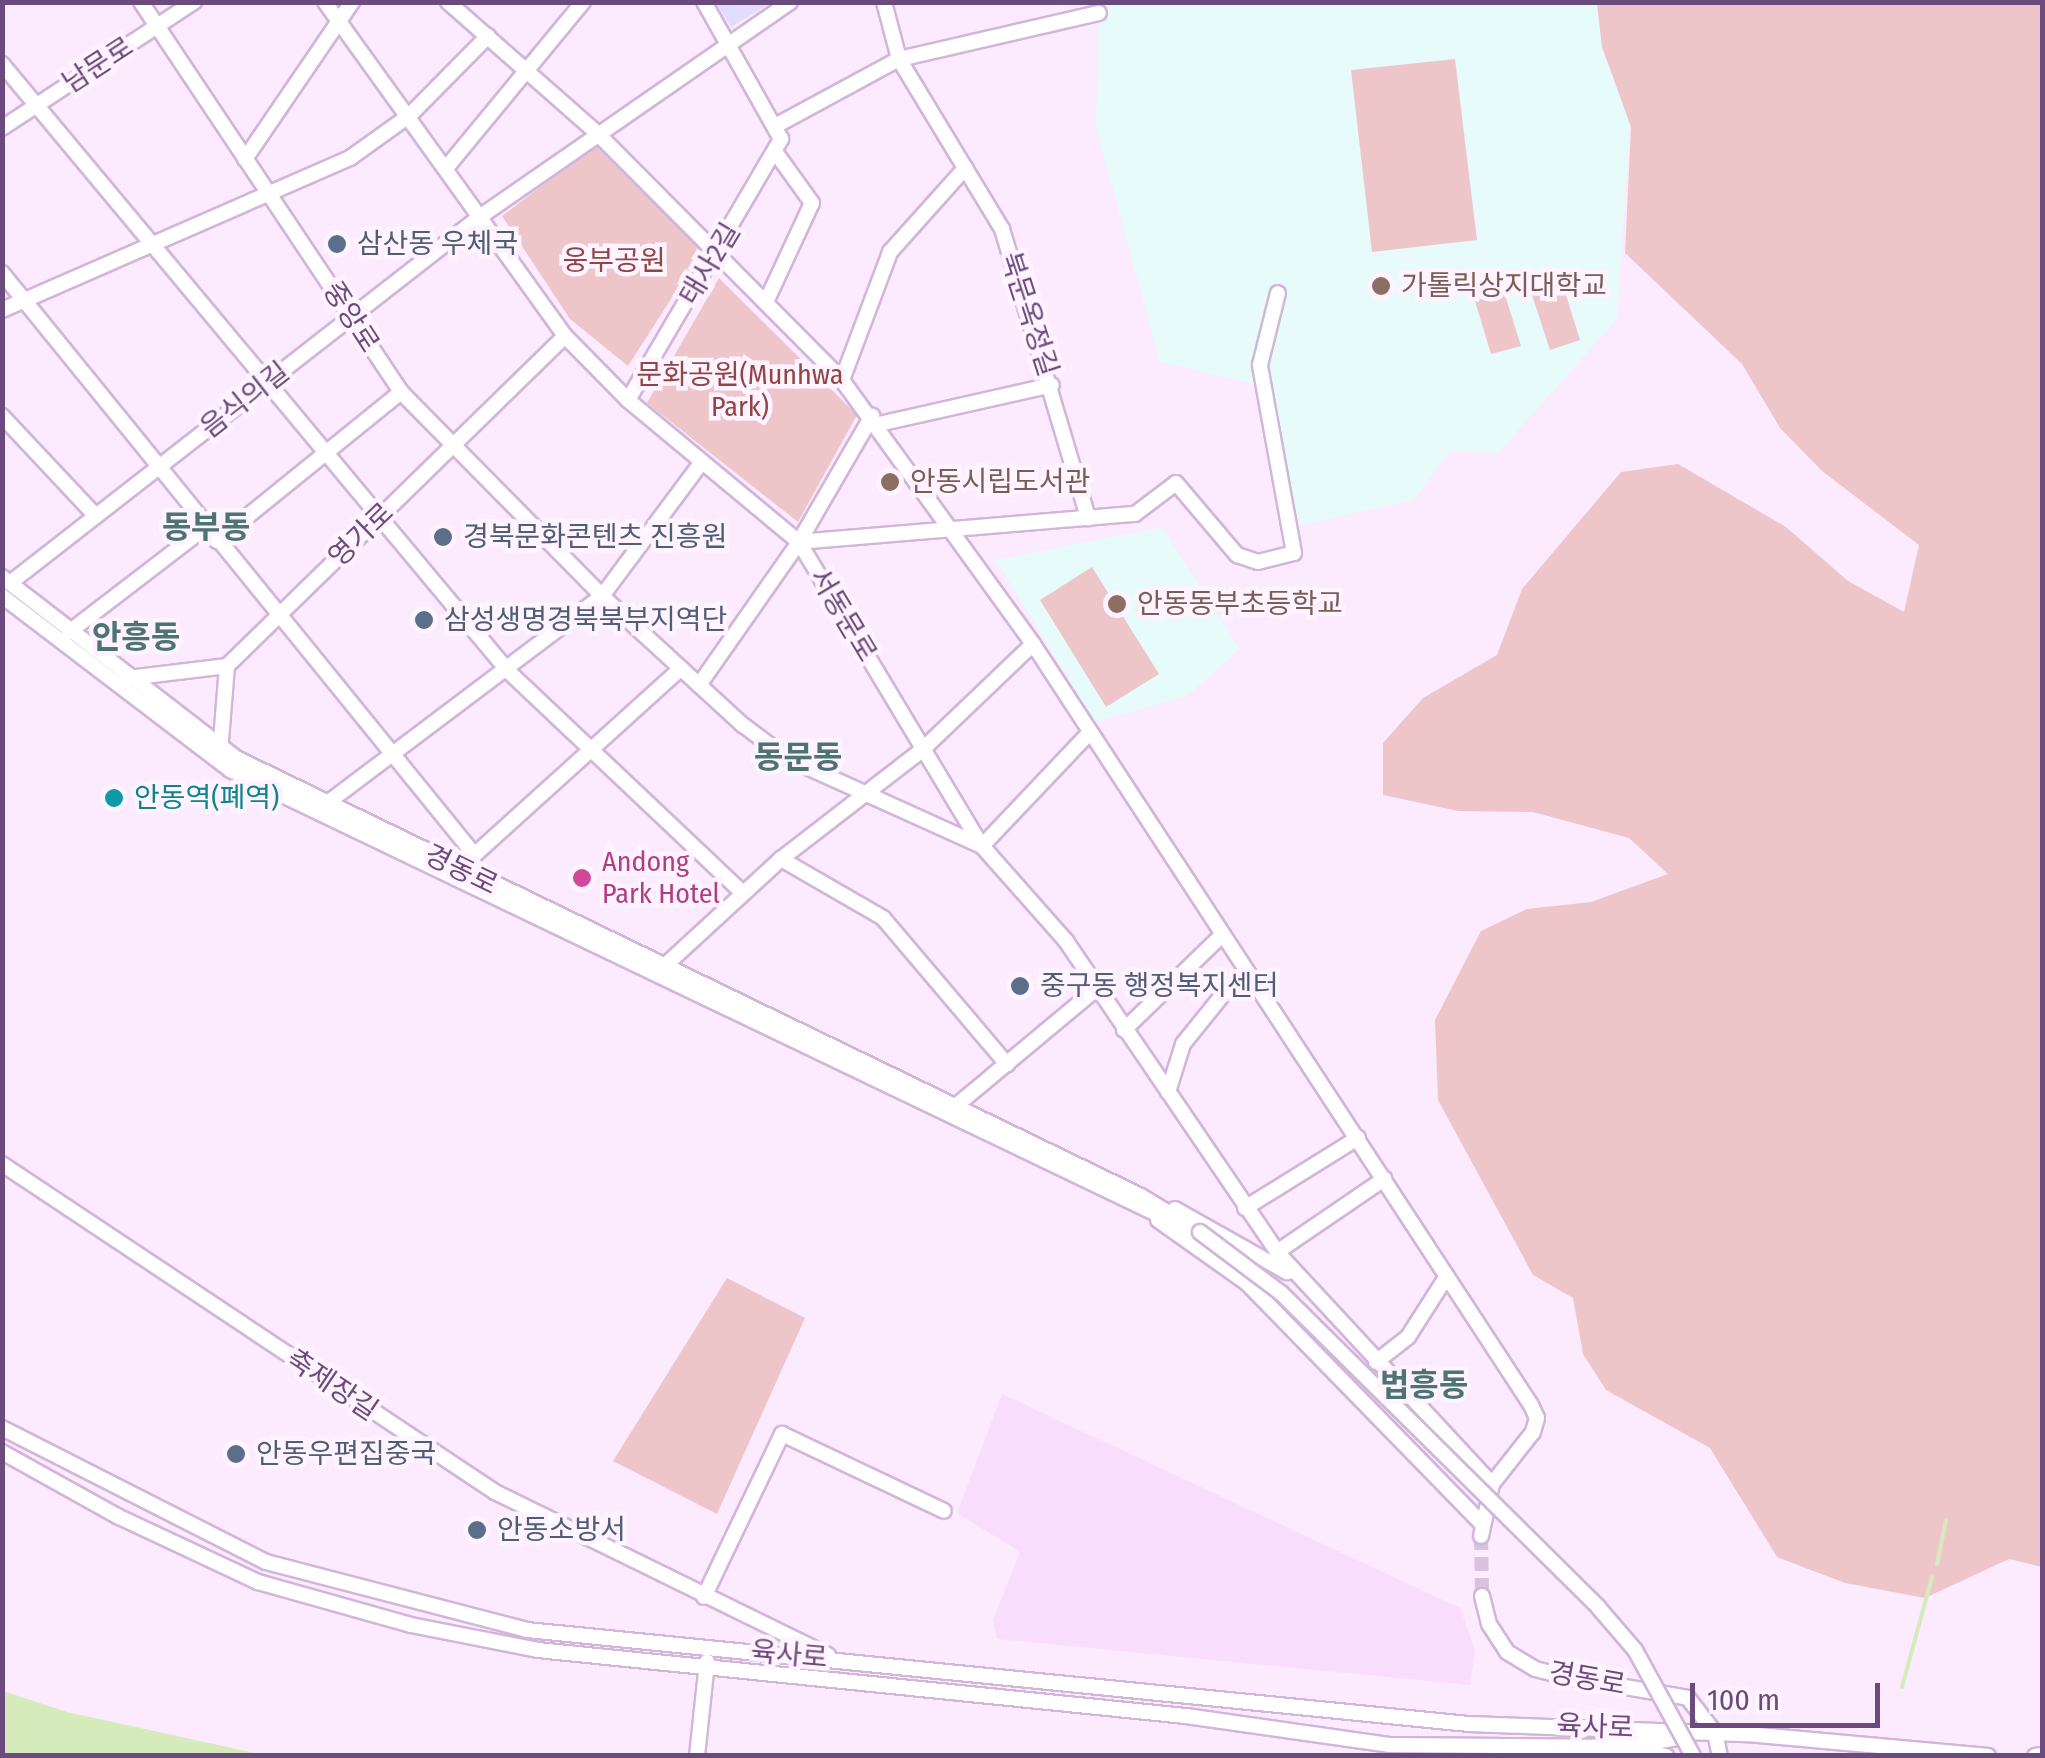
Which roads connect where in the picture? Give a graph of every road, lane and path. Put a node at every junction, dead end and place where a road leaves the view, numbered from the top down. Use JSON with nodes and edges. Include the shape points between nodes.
{"nodes":[{"id":1,"x":141,"y":2,"type":"edge"},
{"id":2,"x":194,"y":2,"type":"edge"},
{"id":3,"x":325,"y":2,"type":"edge"},
{"id":4,"x":352,"y":2,"type":"edge"},
{"id":5,"x":448,"y":2,"type":"edge"},
{"id":6,"x":583,"y":2,"type":"edge"},
{"id":7,"x":704,"y":2,"type":"edge"},
{"id":8,"x":790,"y":2,"type":"edge"},
{"id":9,"x":884,"y":2,"type":"edge"},
{"id":10,"x":1099,"y":13,"type":"dead end"},
{"id":11,"x":339,"y":21,"type":"junction"},
{"id":12,"x":157,"y":26,"type":"junction"},
{"id":13,"x":488,"y":36,"type":"junction"},
{"id":14,"x":728,"y":44,"type":"junction"},
{"id":15,"x":899,"y":58,"type":"junction"},
{"id":16,"x":2,"y":64,"type":"edge"},
{"id":17,"x":532,"y":72,"type":"junction"},
{"id":18,"x":34,"y":108,"type":"junction"},
{"id":19,"x":410,"y":115,"type":"junction"},
{"id":20,"x":777,"y":125,"type":"junction"},
{"id":21,"x":2,"y":128,"type":"edge"},
{"id":22,"x":596,"y":132,"type":"junction"},
{"id":23,"x":776,"y":153,"type":"junction"},
{"id":24,"x":246,"y":159,"type":"junction"},
{"id":25,"x":446,"y":167,"type":"junction"},
{"id":26,"x":964,"y":168,"type":"junction"},
{"id":27,"x":270,"y":194,"type":"junction"},
{"id":28,"x":481,"y":216,"type":"junction"},
{"id":29,"x":148,"y":246,"type":"junction"},
{"id":30,"x":717,"y":252,"type":"junction"},
{"id":31,"x":2,"y":273,"type":"edge"},
{"id":32,"x":1278,"y":293,"type":"dead end"},
{"id":33,"x":21,"y":302,"type":"junction"},
{"id":34,"x":766,"y":302,"type":"junction"},
{"id":35,"x":2,"y":310,"type":"edge"},
{"id":36,"x":351,"y":318,"type":"junction"},
{"id":37,"x":565,"y":336,"type":"junction"},
{"id":38,"x":842,"y":380,"type":"junction"},
{"id":39,"x":264,"y":385,"type":"junction"},
{"id":40,"x":1052,"y":386,"type":"junction"},
{"id":41,"x":401,"y":392,"type":"junction"},
{"id":42,"x":628,"y":400,"type":"junction"},
{"id":43,"x":2,"y":416,"type":"edge"},
{"id":44,"x":875,"y":420,"type":"junction"},
{"id":45,"x":451,"y":447,"type":"junction"},
{"id":46,"x":323,"y":455,"type":"junction"},
{"id":47,"x":701,"y":463,"type":"junction"},
{"id":48,"x":157,"y":468,"type":"junction"},
{"id":49,"x":96,"y":516,"type":"junction"},
{"id":50,"x":1088,"y":518,"type":"junction"},
{"id":51,"x":376,"y":520,"type":"junction"},
{"id":52,"x":206,"y":527,"type":"junction"},
{"id":53,"x":956,"y":533,"type":"junction"},
{"id":54,"x":216,"y":541,"type":"junction"},
{"id":55,"x":799,"y":542,"type":"junction"},
{"id":56,"x":5,"y":585,"type":"edge"},
{"id":57,"x":602,"y":596,"type":"junction"},
{"id":58,"x":278,"y":616,"type":"junction"},
{"id":59,"x":69,"y":632,"type":"junction"},
{"id":60,"x":1033,"y":644,"type":"junction"},
{"id":61,"x":227,"y":666,"type":"junction"},
{"id":62,"x":681,"y":668,"type":"junction"},
{"id":63,"x":508,"y":672,"type":"junction"},
{"id":64,"x":128,"y":678,"type":"junction"},
{"id":65,"x":699,"y":684,"type":"junction"},
{"id":66,"x":1090,"y":732,"type":"junction"},
{"id":67,"x":586,"y":748,"type":"junction"},
{"id":68,"x":922,"y":750,"type":"junction"},
{"id":69,"x":219,"y":755,"type":"junction"},
{"id":70,"x":392,"y":756,"type":"junction"},
{"id":71,"x":864,"y":791,"type":"junction"},
{"id":72,"x":326,"y":804,"type":"junction"},
{"id":73,"x":982,"y":846,"type":"junction"},
{"id":74,"x":473,"y":853,"type":"junction"},
{"id":75,"x":781,"y":859,"type":"junction"},
{"id":76,"x":462,"y":878,"type":"junction"},
{"id":77,"x":742,"y":893,"type":"junction"},
{"id":78,"x":1221,"y":936,"type":"junction"},
{"id":79,"x":659,"y":972,"type":"junction"},
{"id":80,"x":1250,"y":979,"type":"junction"},
{"id":81,"x":1096,"y":989,"type":"junction"},
{"id":82,"x":1124,"y":1030,"type":"junction"},
{"id":83,"x":1007,"y":1064,"type":"junction"},
{"id":84,"x":1168,"y":1092,"type":"junction"},
{"id":85,"x":951,"y":1110,"type":"junction"},
{"id":86,"x":1358,"y":1138,"type":"junction"},
{"id":87,"x":2,"y":1164,"type":"edge"},
{"id":88,"x":1384,"y":1178,"type":"junction"},
{"id":89,"x":1139,"y":1201,"type":"junction"},
{"id":90,"x":1245,"y":1208,"type":"junction"},
{"id":91,"x":1277,"y":1252,"type":"junction"},
{"id":92,"x":1447,"y":1276,"type":"junction"},
{"id":93,"x":1300,"y":1280,"type":"junction"},
{"id":94,"x":1376,"y":1362,"type":"junction"},
{"id":95,"x":2,"y":1428,"type":"edge"},
{"id":96,"x":2,"y":1452,"type":"edge"},
{"id":97,"x":1492,"y":1484,"type":"junction"},
{"id":98,"x":944,"y":1511,"type":"dead end"},
{"id":99,"x":704,"y":1596,"type":"junction"},
{"id":100,"x":1482,"y":1596,"type":"tunnel mouth"},
{"id":101,"x":708,"y":1647,"type":"junction"},
{"id":102,"x":837,"y":1659,"type":"junction"},
{"id":103,"x":706,"y":1669,"type":"junction"},
{"id":104,"x":1715,"y":1732,"type":"junction"},
{"id":105,"x":1389,"y":1746,"type":"junction"},
{"id":106,"x":1622,"y":1747,"type":"junction"},
{"id":107,"x":2042,"y":1755,"type":"edge"},
{"id":108,"x":697,"y":1756,"type":"edge"},
{"id":109,"x":1423,"y":1756,"type":"edge"},
{"id":110,"x":1666,"y":1756,"type":"edge"},
{"id":111,"x":1693,"y":1756,"type":"edge"},
{"id":112,"x":1720,"y":1756,"type":"edge"},
{"id":113,"x":1988,"y":1756,"type":"edge"},
{"id":114,"x":2035,"y":1756,"type":"edge"}],
"edges":[{"from":1,"to":12,"type":"street","name":"중앙로"},
{"from":2,"to":12,"type":"street","name":"남문로"},
{"from":3,"to":11,"type":"street","name":"서동문로"},
{"from":4,"to":11,"type":"street"},
{"from":5,"to":13,"type":"street"},
{"from":6,"to":17,"type":"street"},
{"from":7,"to":14,"type":"street"},
{"from":8,"to":14,"type":"street"},
{"from":9,"to":15,"type":"street","name":"북문옥정길"},
{"from":10,"to":15,"type":"street"},
{"from":11,"to":19,"type":"street","name":"서동문로"},
{"from":11,"to":24,"type":"street"},
{"from":12,"to":18,"type":"street","name":"남문로"},
{"from":12,"to":24,"type":"street","name":"중앙로"},
{"from":13,"to":17,"type":"street"},
{"from":13,"to":19,"type":"street"},
{"from":14,"to":20,"type":"street"},
{"from":14,"to":22,"type":"street","name":"음식의길"},
{"from":15,"to":20,"type":"street"},
{"from":15,"to":26,"type":"street","name":"북문옥정길"},
{"from":16,"to":18,"type":"street"},
{"from":17,"to":22,"type":"street"},
{"from":17,"to":25,"type":"street"},
{"from":18,"to":21,"type":"street","name":"남문로"},
{"from":18,"to":29,"type":"street"},
{"from":19,"to":25,"type":"street","name":"서동문로"},
{"from":19,"to":27,"type":"street","via":[[350,158]]},
{"from":20,"to":23,"type":"street","name":"태사2길"},
{"from":22,"to":28,"type":"street","name":"음식의길"},
{"from":22,"to":30,"type":"street"},
{"from":23,"to":30,"type":"street","name":"태사2길"},
{"from":23,"to":34,"type":"street","via":[[812,203]]},
{"from":24,"to":27,"type":"street","name":"중앙로"},
{"from":25,"to":28,"type":"street","name":"서동문로"},
{"from":26,"to":38,"type":"street","via":[[890,252]]},
{"from":26,"to":40,"type":"street","name":"북문옥정길","via":[[1002,229]]},
{"from":27,"to":29,"type":"street"},
{"from":27,"to":36,"type":"street","name":"중앙로"},
{"from":28,"to":36,"type":"street","name":"음식의길"},
{"from":28,"to":37,"type":"street","name":"서동문로"},
{"from":29,"to":33,"type":"street"},
{"from":29,"to":39,"type":"street"},
{"from":30,"to":34,"type":"street"},
{"from":30,"to":42,"type":"street","name":"태사2길"},
{"from":31,"to":33,"type":"street"},
{"from":32,"to":50,"type":"street","via":[[1260,365],[1294,553],[1258,562],[1236,554],[1176,482],[1135,514]]},
{"from":33,"to":35,"type":"street"},
{"from":33,"to":48,"type":"street"},
{"from":34,"to":38,"type":"street"},
{"from":36,"to":39,"type":"street","name":"음식의길"},
{"from":36,"to":41,"type":"street","name":"중앙로"},
{"from":37,"to":42,"type":"street","name":"서동문로"},
{"from":37,"to":45,"type":"street","name":"영가로"},
{"from":38,"to":44,"type":"street"},
{"from":39,"to":46,"type":"street"},
{"from":39,"to":48,"type":"street","name":"음식의길"},
{"from":40,"to":44,"type":"street"},
{"from":40,"to":50,"type":"street","name":"북문옥정길"},
{"from":41,"to":45,"type":"street","name":"중앙로"},
{"from":41,"to":46,"type":"street"},
{"from":42,"to":47,"type":"street","name":"서동문로"},
{"from":43,"to":49,"type":"street"},
{"from":44,"to":53,"type":"street"},
{"from":44,"to":55,"type":"street"},
{"from":45,"to":51,"type":"street","name":"영가로"},
{"from":45,"to":57,"type":"street","name":"중앙로"},
{"from":46,"to":51,"type":"street"},
{"from":46,"to":54,"type":"street"},
{"from":47,"to":55,"type":"street","name":"서동문로"},
{"from":47,"to":57,"type":"street"},
{"from":48,"to":49,"type":"street","name":"음식의길"},
{"from":48,"to":52,"type":"street"},
{"from":49,"to":56,"type":"street","name":"음식의길"},
{"from":50,"to":53,"type":"street"},
{"from":51,"to":58,"type":"street","name":"영가로"},
{"from":51,"to":63,"type":"street"},
{"from":52,"to":54,"type":"street"},
{"from":52,"to":59,"type":"street"},
{"from":53,"to":55,"type":"street"},
{"from":53,"to":60,"type":"street"},
{"from":54,"to":58,"type":"street"},
{"from":55,"to":65,"type":"street"},
{"from":55,"to":68,"type":"street","name":"서동문로"},
{"from":56,"to":59,"type":"street","name":"경동로"},
{"from":56,"to":69,"type":"street","name":"경동로"},
{"from":57,"to":62,"type":"street","name":"중앙로"},
{"from":57,"to":63,"type":"street"},
{"from":58,"to":61,"type":"street","name":"영가로"},
{"from":58,"to":70,"type":"street"},
{"from":59,"to":64,"type":"street","name":"경동로"},
{"from":60,"to":66,"type":"street"},
{"from":60,"to":68,"type":"street"},
{"from":61,"to":64,"type":"street"},
{"from":61,"to":69,"type":"street"},
{"from":62,"to":65,"type":"street","name":"중앙로"},
{"from":62,"to":67,"type":"street"},
{"from":63,"to":67,"type":"street"},
{"from":63,"to":70,"type":"street"},
{"from":64,"to":69,"type":"street","name":"경동로"},
{"from":65,"to":71,"type":"street","name":"중앙로","via":[[786,758]]},
{"from":66,"to":73,"type":"street"},
{"from":66,"to":78,"type":"street"},
{"from":67,"to":74,"type":"street"},
{"from":67,"to":77,"type":"street"},
{"from":68,"to":71,"type":"street"},
{"from":68,"to":73,"type":"street","name":"서동문로"},
{"from":69,"to":72,"type":"street","name":"경동로"},
{"from":69,"to":76,"type":"street","name":"경동로"},
{"from":70,"to":72,"type":"street"},
{"from":70,"to":74,"type":"street"},
{"from":71,"to":73,"type":"street","name":"중앙로"},
{"from":71,"to":75,"type":"street"},
{"from":72,"to":76,"type":"street","name":"경동로"},
{"from":73,"to":81,"type":"street","name":"서동문로","via":[[1066,941]]},
{"from":74,"to":76,"type":"street"},
{"from":75,"to":77,"type":"street"},
{"from":75,"to":83,"type":"street","via":[[884,918]]},
{"from":76,"to":79,"type":"street","name":"경동로"},
{"from":77,"to":79,"type":"street"},
{"from":78,"to":80,"type":"street"},
{"from":78,"to":82,"type":"street"},
{"from":79,"to":85,"type":"street","name":"경동로"},
{"from":80,"to":84,"type":"street","via":[[1225,992],[1183,1044]]},
{"from":80,"to":86,"type":"street"},
{"from":81,"to":82,"type":"street","name":"서동문로"},
{"from":81,"to":83,"type":"street"},
{"from":82,"to":84,"type":"street","name":"서동문로"},
{"from":83,"to":85,"type":"street"},
{"from":84,"to":90,"type":"street","name":"서동문로"},
{"from":85,"to":89,"type":"street","name":"경동로"},
{"from":86,"to":88,"type":"street"},
{"from":86,"to":90,"type":"street"},
{"from":87,"to":99,"type":"street","name":"축제장길","via":[[450,1465],[582,1539]]},
{"from":88,"to":91,"type":"street"},
{"from":88,"to":92,"type":"street"},
{"from":89,"to":93,"type":"street","via":[[1219,1229]]},
{"from":89,"to":97,"type":"street","via":[[1247,1283],[1481,1529]]},
{"from":89,"to":111,"type":"street","name":"경동로","bridge":true,"via":[[1200,1232],[1281,1293],[1598,1608],[1635,1650]]},
{"from":90,"to":91,"type":"street","name":"서동문로"},
{"from":91,"to":93,"type":"street","name":"서동문로"},
{"from":92,"to":94,"type":"street","via":[[1408,1337]]},
{"from":92,"to":97,"type":"street","via":[[1537,1418]]},
{"from":93,"to":94,"type":"street"},
{"from":94,"to":97,"type":"street"},
{"from":95,"to":101,"type":"street","name":"육사로","via":[[266,1562],[527,1630]]},
{"from":96,"to":103,"type":"street","name":"육사로","via":[[258,1582],[404,1624],[538,1650]]},
{"from":98,"to":99,"type":"street","via":[[782,1434]]},
{"from":99,"to":102,"type":"street","name":"축제장길"},
{"from":100,"to":104,"type":"street","name":"경동로","via":[[1508,1652],[1535,1669],[1675,1692],[1697,1706]]},
{"from":101,"to":102,"type":"street","name":"육사로"},
{"from":101,"to":103,"type":"street"},
{"from":102,"to":104,"type":"street","name":"육사로","via":[[1469,1724]]},
{"from":103,"to":105,"type":"street","name":"육사로","via":[[1167,1714]]},
{"from":103,"to":108,"type":"street"},
{"from":104,"to":106,"type":"street","name":"육사로"},
{"from":104,"to":112,"type":"street"},
{"from":104,"to":113,"type":"street"},
{"from":105,"to":106,"type":"street","name":"육사로"},
{"from":105,"to":109,"type":"street"},
{"from":106,"to":110,"type":"street"},
{"from":107,"to":114,"type":"street"}]}
